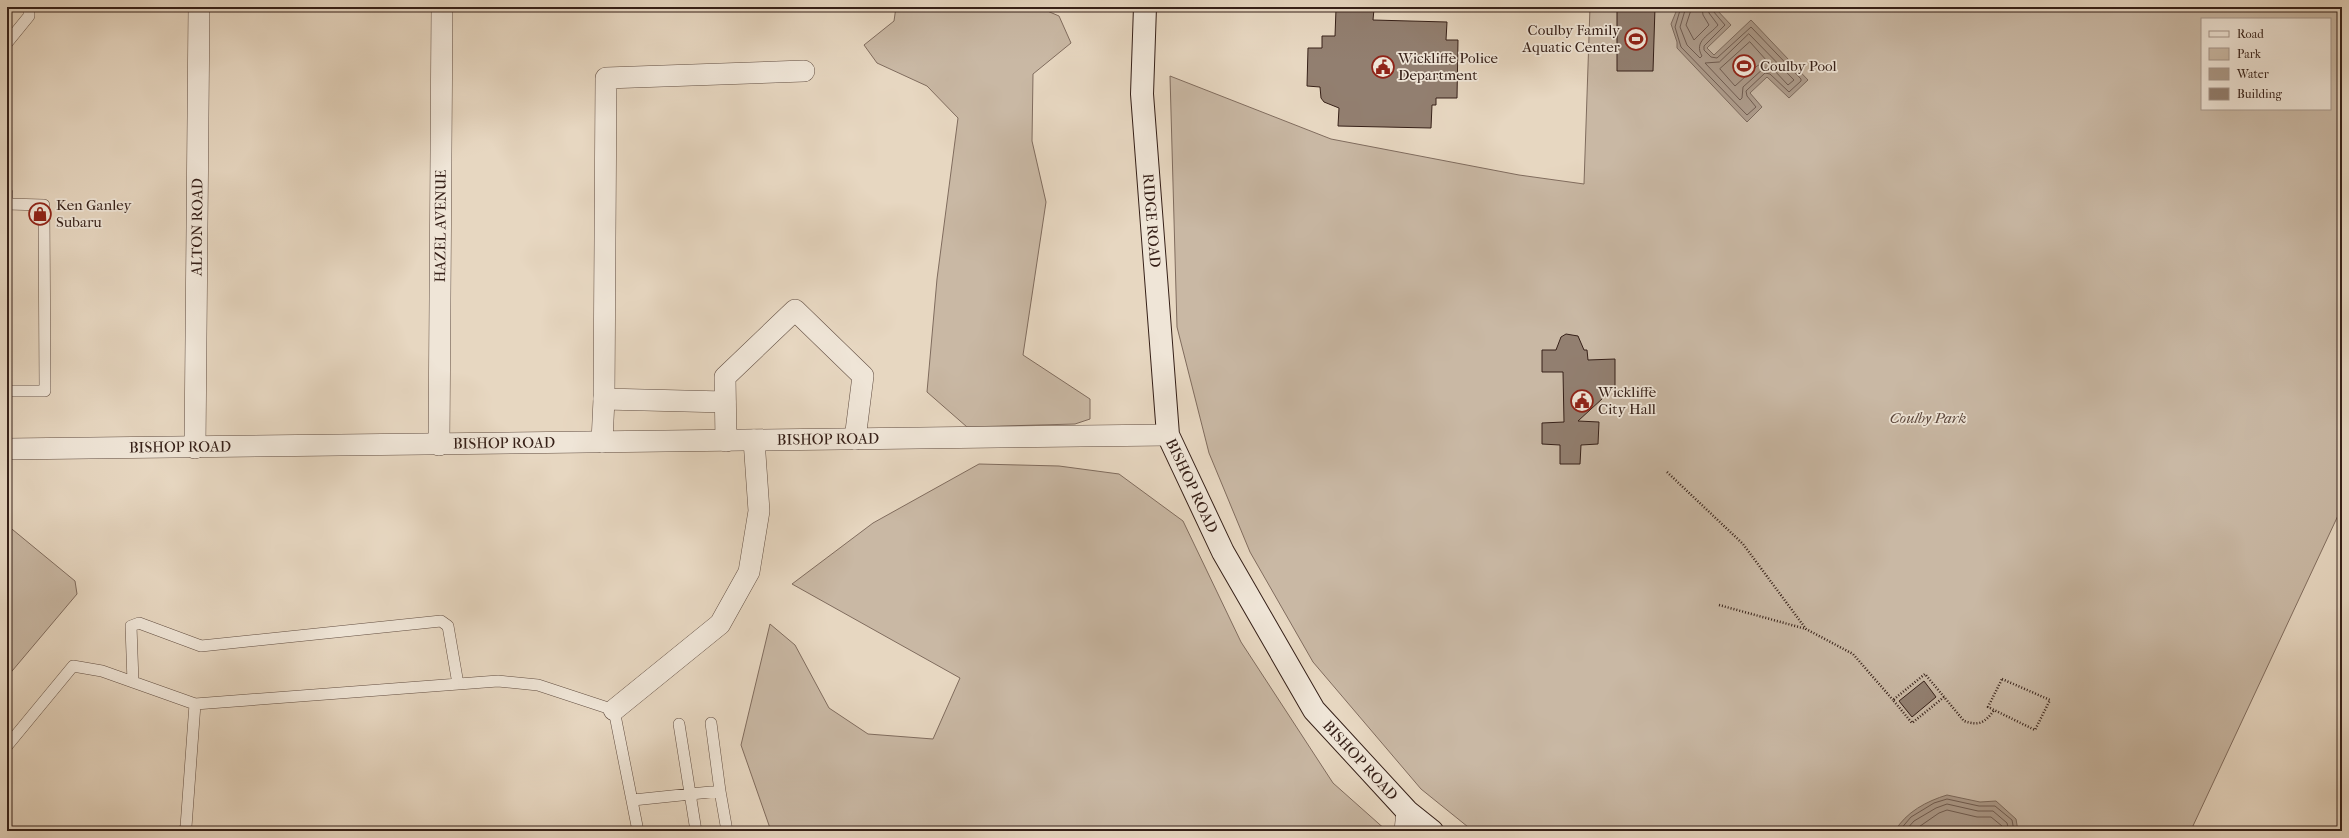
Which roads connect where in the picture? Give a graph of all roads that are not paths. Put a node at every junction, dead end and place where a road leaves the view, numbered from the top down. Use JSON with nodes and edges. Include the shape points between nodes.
{"nodes":[{"id":1,"x":29,"y":7,"type":"edge"},
{"id":2,"x":199,"y":7,"type":"edge"},
{"id":3,"x":442,"y":7,"type":"edge"},
{"id":4,"x":1145,"y":7,"type":"edge"},
{"id":5,"x":7,"y":43,"type":"edge"},
{"id":6,"x":804,"y":71,"type":"dead end"},
{"id":7,"x":7,"y":193,"type":"edge"},
{"id":8,"x":7,"y":204,"type":"edge"},
{"id":9,"x":7,"y":391,"type":"edge"},
{"id":10,"x":604,"y":399,"type":"junction"},
{"id":11,"x":725,"y":402,"type":"junction"},
{"id":12,"x":1168,"y":435,"type":"junction"},
{"id":13,"x":855,"y":439,"type":"junction"},
{"id":14,"x":754,"y":440,"type":"junction"},
{"id":15,"x":726,"y":441,"type":"junction"},
{"id":16,"x":602,"y":442,"type":"junction"},
{"id":17,"x":439,"y":445,"type":"junction"},
{"id":18,"x":195,"y":448,"type":"junction"},
{"id":19,"x":7,"y":449,"type":"edge"},
{"id":20,"x":133,"y":682,"type":"junction"},
{"id":21,"x":458,"y":684,"type":"junction"},
{"id":22,"x":195,"y":704,"type":"junction"},
{"id":23,"x":614,"y":710,"type":"junction"},
{"id":24,"x":711,"y":723,"type":"dead end"},
{"id":25,"x":679,"y":724,"type":"dead end"},
{"id":26,"x":7,"y":746,"type":"edge"},
{"id":27,"x":720,"y":791,"type":"junction"},
{"id":28,"x":690,"y":794,"type":"junction"},
{"id":29,"x":633,"y":800,"type":"junction"},
{"id":30,"x":1406,"y":821,"type":"edge"},
{"id":31,"x":183,"y":831,"type":"edge"},
{"id":32,"x":638,"y":831,"type":"edge"},
{"id":33,"x":696,"y":831,"type":"edge"},
{"id":34,"x":727,"y":831,"type":"edge"},
{"id":35,"x":1432,"y":831,"type":"edge"}],
"edges":[{"from":1,"to":5,"type":"lane","via":[[29,16]]},
{"from":2,"to":18,"type":"street","name":"ALTON ROAD"},
{"from":3,"to":17,"type":"street","name":"HAZEL AVENUE"},
{"from":4,"to":12,"type":"main road","name":"RIDGE ROAD","via":[[1142,94]]},
{"from":6,"to":10,"type":"street","via":[[606,78]]},
{"from":7,"to":8,"type":"lane"},
{"from":8,"to":9,"type":"lane","via":[[44,205],[45,390]]},
{"from":10,"to":11,"type":"street"},
{"from":10,"to":16,"type":"street"},
{"from":11,"to":13,"type":"street","via":[[725,377],[795,310],[863,376]]},
{"from":11,"to":15,"type":"street"},
{"from":12,"to":13,"type":"street","name":"BISHOP ROAD"},
{"from":12,"to":30,"type":"main road","name":"BISHOP ROAD","via":[[1223,552],[1314,710]]},
{"from":13,"to":14,"type":"street","name":"BISHOP ROAD"},
{"from":14,"to":15,"type":"street","name":"BISHOP ROAD"},
{"from":14,"to":23,"type":"street","via":[[759,511],[749,572],[720,624]]},
{"from":15,"to":16,"type":"street","name":"BISHOP ROAD"},
{"from":16,"to":17,"type":"street","name":"BISHOP ROAD"},
{"from":17,"to":18,"type":"street","name":"BISHOP ROAD"},
{"from":18,"to":19,"type":"street","name":"BISHOP ROAD"},
{"from":20,"to":21,"type":"lane","via":[[131,626],[138,623],[201,646],[441,620],[448,626]]},
{"from":20,"to":22,"type":"lane"},
{"from":20,"to":26,"type":"lane","via":[[102,671],[73,666]]},
{"from":21,"to":22,"type":"lane"},
{"from":21,"to":23,"type":"lane","via":[[498,681],[538,685]]},
{"from":22,"to":31,"type":"lane","via":[[186,827]]},
{"from":23,"to":29,"type":"lane"},
{"from":24,"to":27,"type":"lane"},
{"from":25,"to":28,"type":"lane"},
{"from":27,"to":28,"type":"lane"},
{"from":27,"to":34,"type":"lane"},
{"from":28,"to":29,"type":"lane"},
{"from":28,"to":33,"type":"lane"},
{"from":29,"to":32,"type":"lane"},
{"from":30,"to":35,"type":"main road","name":"BISHOP ROAD"}]}
